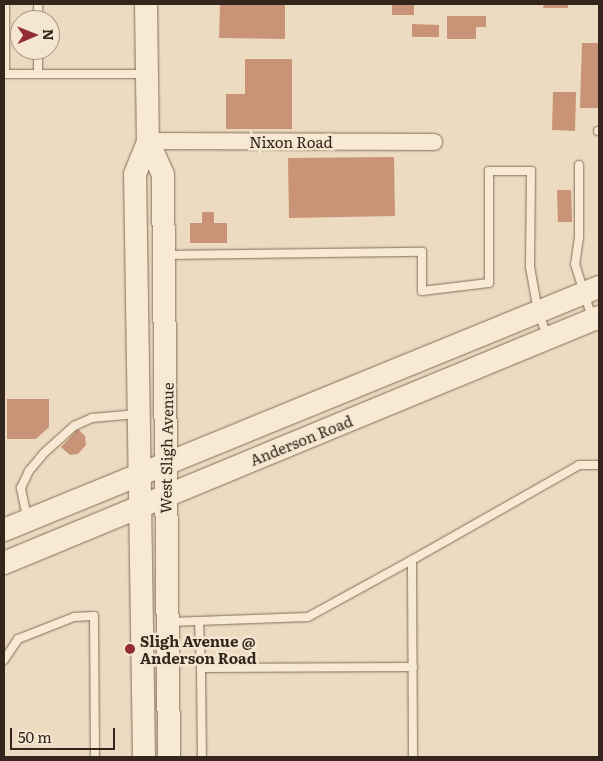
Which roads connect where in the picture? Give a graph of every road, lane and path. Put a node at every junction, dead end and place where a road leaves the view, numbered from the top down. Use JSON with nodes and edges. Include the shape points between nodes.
{"nodes":[{"id":1,"x":5,"y":4,"type":"edge"},
{"id":2,"x":146,"y":4,"type":"edge"},
{"id":3,"x":38,"y":60,"type":"edge"},
{"id":4,"x":4,"y":74,"type":"edge"},
{"id":5,"x":38,"y":74,"type":"junction"},
{"id":6,"x":144,"y":74,"type":"junction"},
{"id":7,"x":148,"y":141,"type":"junction"},
{"id":8,"x":434,"y":142,"type":"dead end"},
{"id":9,"x":579,"y":165,"type":"dead end"},
{"id":10,"x":164,"y":255,"type":"junction"},
{"id":11,"x":591,"y":290,"type":"edge"},
{"id":12,"x":538,"y":311,"type":"junction"},
{"id":13,"x":596,"y":318,"type":"edge"},
{"id":14,"x":548,"y":338,"type":"junction"},
{"id":15,"x":139,"y":414,"type":"junction"},
{"id":16,"x":167,"y":461,"type":"junction"},
{"id":17,"x":599,"y":465,"type":"edge"},
{"id":18,"x":140,"y":473,"type":"junction"},
{"id":19,"x":165,"y":496,"type":"junction"},
{"id":20,"x":138,"y":507,"type":"junction"},
{"id":21,"x":28,"y":519,"type":"junction"},
{"id":22,"x":4,"y":530,"type":"edge"},
{"id":23,"x":412,"y":560,"type":"junction"},
{"id":24,"x":4,"y":563,"type":"edge"},
{"id":25,"x":166,"y":622,"type":"junction"},
{"id":26,"x":199,"y":622,"type":"junction"},
{"id":27,"x":4,"y":660,"type":"edge"},
{"id":28,"x":412,"y":667,"type":"junction"},
{"id":29,"x":201,"y":668,"type":"junction"},
{"id":30,"x":96,"y":757,"type":"edge"},
{"id":31,"x":144,"y":757,"type":"edge"},
{"id":32,"x":169,"y":757,"type":"edge"},
{"id":33,"x":202,"y":757,"type":"edge"},
{"id":34,"x":414,"y":757,"type":"edge"}],
"edges":[{"from":1,"to":4,"type":"lane"},
{"from":2,"to":6,"type":"main road","name":"West Sligh Avenue"},
{"from":3,"to":5,"type":"lane"},
{"from":4,"to":5,"type":"lane"},
{"from":5,"to":6,"type":"lane"},
{"from":6,"to":7,"type":"main road","name":"West Sligh Avenue"},
{"from":7,"to":8,"type":"street","name":"Nixon Road"},
{"from":7,"to":10,"type":"main road","name":"West Sligh Avenue","via":[[163,175]]},
{"from":7,"to":15,"type":"main road","name":"West Sligh Avenue","via":[[136,174]]},
{"from":9,"to":11,"type":"lane","via":[[579,238],[575,264]]},
{"from":10,"to":12,"type":"lane","via":[[422,252],[422,292],[489,283],[488,171],[531,171],[530,267]]},
{"from":10,"to":16,"type":"main road","name":"West Sligh Avenue"},
{"from":11,"to":12,"type":"main road","name":"Anderson Road"},
{"from":11,"to":13,"type":"lane"},
{"from":12,"to":14,"type":"lane"},
{"from":12,"to":16,"type":"main road","name":"Anderson Road"},
{"from":13,"to":14,"type":"main road","name":"Anderson Road"},
{"from":14,"to":19,"type":"main road","name":"Anderson Road"},
{"from":15,"to":18,"type":"main road","name":"West Sligh Avenue"},
{"from":15,"to":21,"type":"lane","via":[[92,418],[74,426],[44,453],[29,471],[21,488]]},
{"from":16,"to":18,"type":"main road","name":"Anderson Road"},
{"from":16,"to":19,"type":"main road","name":"West Sligh Avenue"},
{"from":17,"to":23,"type":"lane","via":[[579,465]]},
{"from":18,"to":20,"type":"main road","name":"West Sligh Avenue"},
{"from":18,"to":21,"type":"main road","name":"Anderson Road"},
{"from":19,"to":20,"type":"main road","name":"Anderson Road"},
{"from":19,"to":25,"type":"main road","name":"West Sligh Avenue"},
{"from":20,"to":24,"type":"main road","name":"Anderson Road"},
{"from":20,"to":31,"type":"main road","name":"West Sligh Avenue"},
{"from":21,"to":22,"type":"main road","name":"Anderson Road"},
{"from":23,"to":26,"type":"lane","via":[[308,617]]},
{"from":23,"to":28,"type":"lane"},
{"from":25,"to":26,"type":"lane"},
{"from":25,"to":32,"type":"main road","name":"West Sligh Avenue"},
{"from":26,"to":29,"type":"lane"},
{"from":27,"to":30,"type":"lane","via":[[18,639],[74,617],[94,616]]},
{"from":28,"to":29,"type":"lane"},
{"from":28,"to":34,"type":"lane"},
{"from":29,"to":33,"type":"lane"}]}
